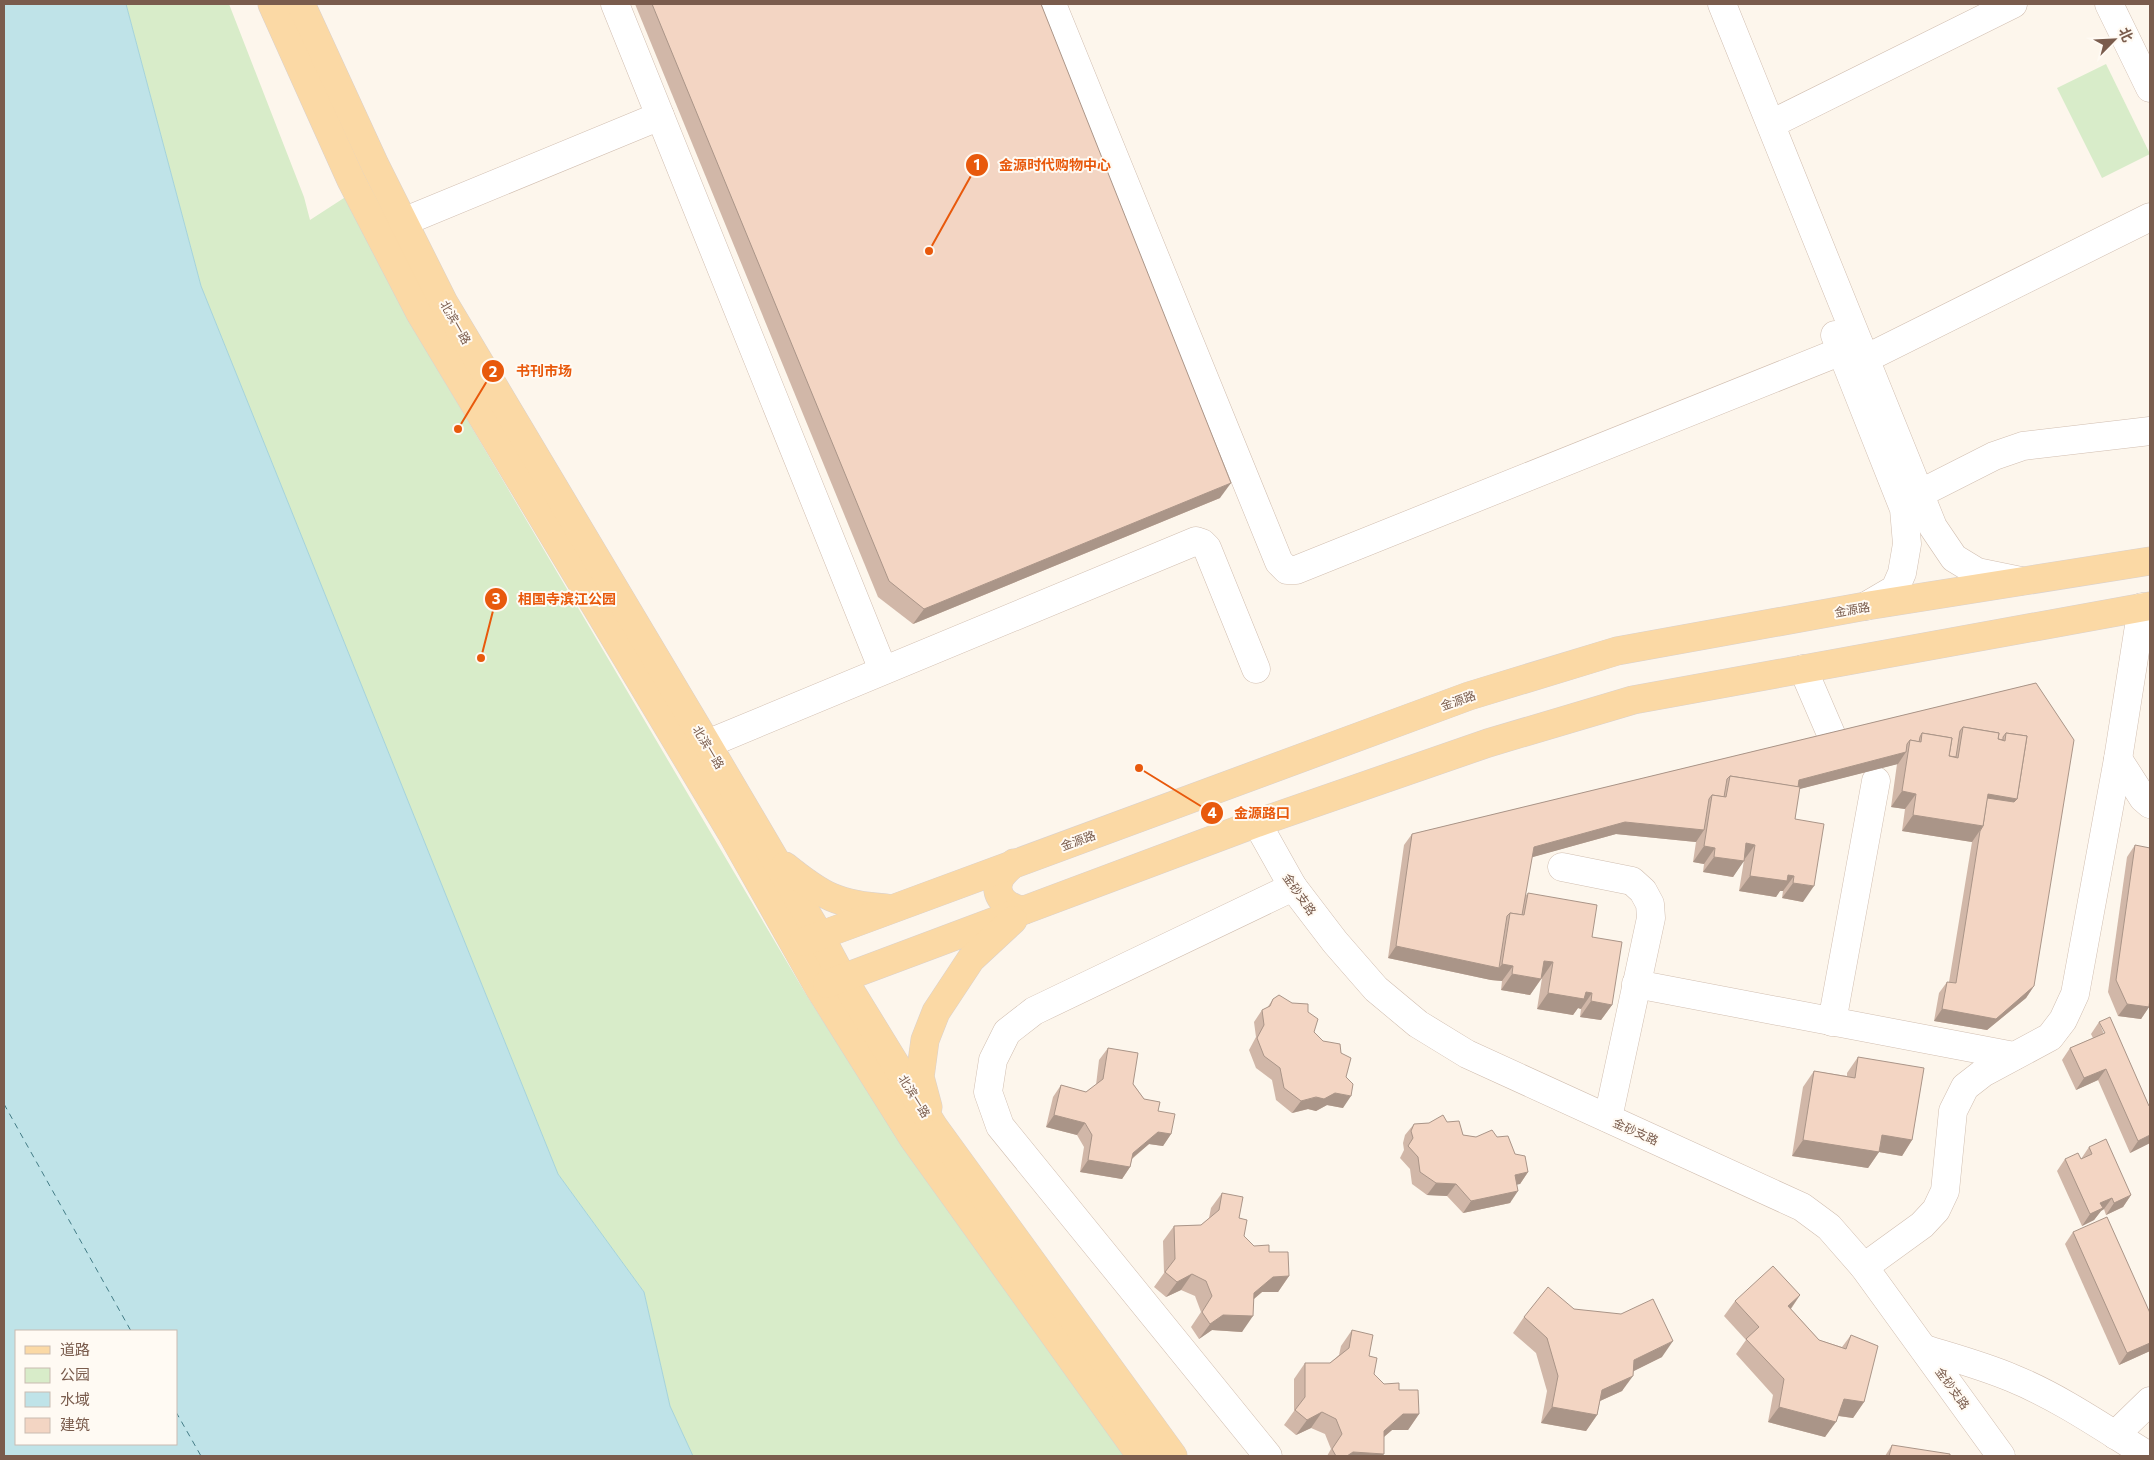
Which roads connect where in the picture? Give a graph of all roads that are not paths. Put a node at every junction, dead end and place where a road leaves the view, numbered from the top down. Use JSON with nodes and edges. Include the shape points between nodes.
{"nodes":[{"id":1,"x":272,"y":4,"type":"edge"},
{"id":2,"x":302,"y":4,"type":"edge"},
{"id":3,"x":615,"y":4,"type":"edge"},
{"id":4,"x":1052,"y":4,"type":"edge"},
{"id":5,"x":1704,"y":4,"type":"edge"},
{"id":6,"x":1722,"y":4,"type":"edge"},
{"id":7,"x":2013,"y":4,"type":"edge"},
{"id":8,"x":2109,"y":4,"type":"edge"},
{"id":9,"x":2150,"y":88,"type":"edge"},
{"id":10,"x":660,"y":116,"type":"junction"},
{"id":11,"x":1771,"y":124,"type":"junction"},
{"id":12,"x":2150,"y":216,"type":"edge"},
{"id":13,"x":403,"y":222,"type":"junction"},
{"id":14,"x":1855,"y":351,"type":"junction"},
{"id":15,"x":2150,"y":431,"type":"edge"},
{"id":16,"x":1919,"y":494,"type":"junction"},
{"id":17,"x":2150,"y":561,"type":"edge"},
{"id":18,"x":2023,"y":581,"type":"junction"},
{"id":19,"x":1866,"y":606,"type":"junction"},
{"id":20,"x":2146,"y":606,"type":"edge"},
{"id":21,"x":1256,"y":669,"type":"dead end"},
{"id":22,"x":1803,"y":669,"type":"junction"},
{"id":23,"x":884,"y":670,"type":"junction"},
{"id":24,"x":1834,"y":741,"type":"edge"},
{"id":25,"x":707,"y":744,"type":"junction"},
{"id":26,"x":2118,"y":759,"type":"junction"},
{"id":27,"x":1876,"y":781,"type":"dead end"},
{"id":28,"x":2150,"y":804,"type":"edge"},
{"id":29,"x":1256,"y":823,"type":"junction"},
{"id":30,"x":772,"y":855,"type":"junction"},
{"id":31,"x":1014,"y":863,"type":"junction"},
{"id":32,"x":1562,"y":868,"type":"dead end"},
{"id":33,"x":1293,"y":887,"type":"junction"},
{"id":34,"x":892,"y":908,"type":"junction"},
{"id":35,"x":1024,"y":910,"type":"junction"},
{"id":36,"x":808,"y":941,"type":"junction"},
{"id":37,"x":830,"y":983,"type":"junction"},
{"id":38,"x":1636,"y":984,"type":"junction"},
{"id":39,"x":1832,"y":1022,"type":"junction"},
{"id":40,"x":2014,"y":1056,"type":"junction"},
{"id":41,"x":1608,"y":1118,"type":"junction"},
{"id":42,"x":934,"y":1127,"type":"junction"},
{"id":43,"x":1864,"y":1267,"type":"junction"},
{"id":44,"x":1925,"y":1349,"type":"junction"},
{"id":45,"x":2150,"y":1401,"type":"edge"},
{"id":46,"x":2114,"y":1435,"type":"junction"},
{"id":47,"x":1141,"y":1456,"type":"edge"},
{"id":48,"x":1173,"y":1456,"type":"edge"},
{"id":49,"x":1268,"y":1456,"type":"edge"},
{"id":50,"x":2001,"y":1456,"type":"edge"},
{"id":51,"x":2149,"y":1456,"type":"edge"}],
"edges":[{"from":1,"to":36,"type":"main road","name":"北滨一路","via":[[350,180],[420,313],[732,832]]},
{"from":2,"to":13,"type":"main road","name":"北滨一路"},
{"from":3,"to":10,"type":"street"},
{"from":4,"to":14,"type":"street","via":[[1279,562],[1287,570],[1296,570]]},
{"from":5,"to":14,"type":"street"},
{"from":6,"to":11,"type":"street"},
{"from":7,"to":11,"type":"street"},
{"from":8,"to":9,"type":"street"},
{"from":10,"to":13,"type":"street"},
{"from":10,"to":23,"type":"street"},
{"from":11,"to":14,"type":"street"},
{"from":12,"to":14,"type":"street"},
{"from":13,"to":25,"type":"main road","name":"北滨一路","via":[[444,303]]},
{"from":14,"to":16,"type":"street"},
{"from":14,"to":19,"type":"street","via":[[1904,509],[1907,544],[1902,573],[1895,589]]},
{"from":15,"to":16,"type":"street","via":[[2023,446],[1994,456]]},
{"from":16,"to":18,"type":"street","via":[[1933,527],[1954,558],[1977,572]]},
{"from":17,"to":18,"type":"main road","name":"金源路"},
{"from":18,"to":19,"type":"main road","name":"金源路"},
{"from":19,"to":31,"type":"main road","name":"金源路","via":[[1617,651],[1534,676],[1469,696]]},
{"from":20,"to":22,"type":"main road"},
{"from":20,"to":26,"type":"street"},
{"from":21,"to":23,"type":"street","via":[[1207,548],[1196,541]]},
{"from":22,"to":24,"type":"street"},
{"from":22,"to":29,"type":"main road","via":[[1633,700],[1488,743]]},
{"from":23,"to":25,"type":"street"},
{"from":25,"to":30,"type":"main road","name":"北滨一路"},
{"from":26,"to":28,"type":"street"},
{"from":26,"to":40,"type":"street","via":[[2075,994],[2063,1020],[2050,1037]]},
{"from":27,"to":39,"type":"street"},
{"from":29,"to":33,"type":"street","name":"金砂支路"},
{"from":29,"to":35,"type":"main road"},
{"from":30,"to":34,"type":"main road","via":[[808,885],[829,897],[857,906]]},
{"from":30,"to":36,"type":"main road","name":"北滨一路"},
{"from":31,"to":34,"type":"main road","name":"金源路"},
{"from":31,"to":35,"type":"main road","via":[[1004,873],[998,887],[1009,906]]},
{"from":32,"to":38,"type":"street","via":[[1632,881],[1643,891],[1650,904],[1651,918]]},
{"from":33,"to":41,"type":"street","name":"金砂支路","via":[[1376,989],[1418,1024],[1467,1054]]},
{"from":33,"to":49,"type":"street","via":[[1034,1011],[1007,1032],[993,1060],[988,1092],[1000,1126]]},
{"from":34,"to":36,"type":"main road","name":"金源路"},
{"from":35,"to":37,"type":"main road"},
{"from":35,"to":42,"type":"main road","via":[[971,959],[936,1012],[926,1040],[920,1077]]},
{"from":36,"to":37,"type":"main road","name":"北滨一路"},
{"from":37,"to":42,"type":"main road","name":"北滨一路"},
{"from":37,"to":47,"type":"main road","name":"北滨一路","via":[[912,1138]]},
{"from":38,"to":39,"type":"street"},
{"from":38,"to":41,"type":"street"},
{"from":39,"to":40,"type":"street"},
{"from":40,"to":43,"type":"street","via":[[1983,1073],[1965,1088],[1953,1111],[1945,1191],[1936,1210],[1922,1225]]},
{"from":41,"to":43,"type":"street","name":"金砂支路","via":[[1802,1207],[1829,1227]]},
{"from":42,"to":48,"type":"main road","name":"北滨一路"},
{"from":43,"to":44,"type":"street","name":"金砂支路"},
{"from":44,"to":46,"type":"street","via":[[2014,1378]]},
{"from":44,"to":50,"type":"street","name":"金砂支路"},
{"from":45,"to":46,"type":"street"},
{"from":46,"to":51,"type":"street"}]}
